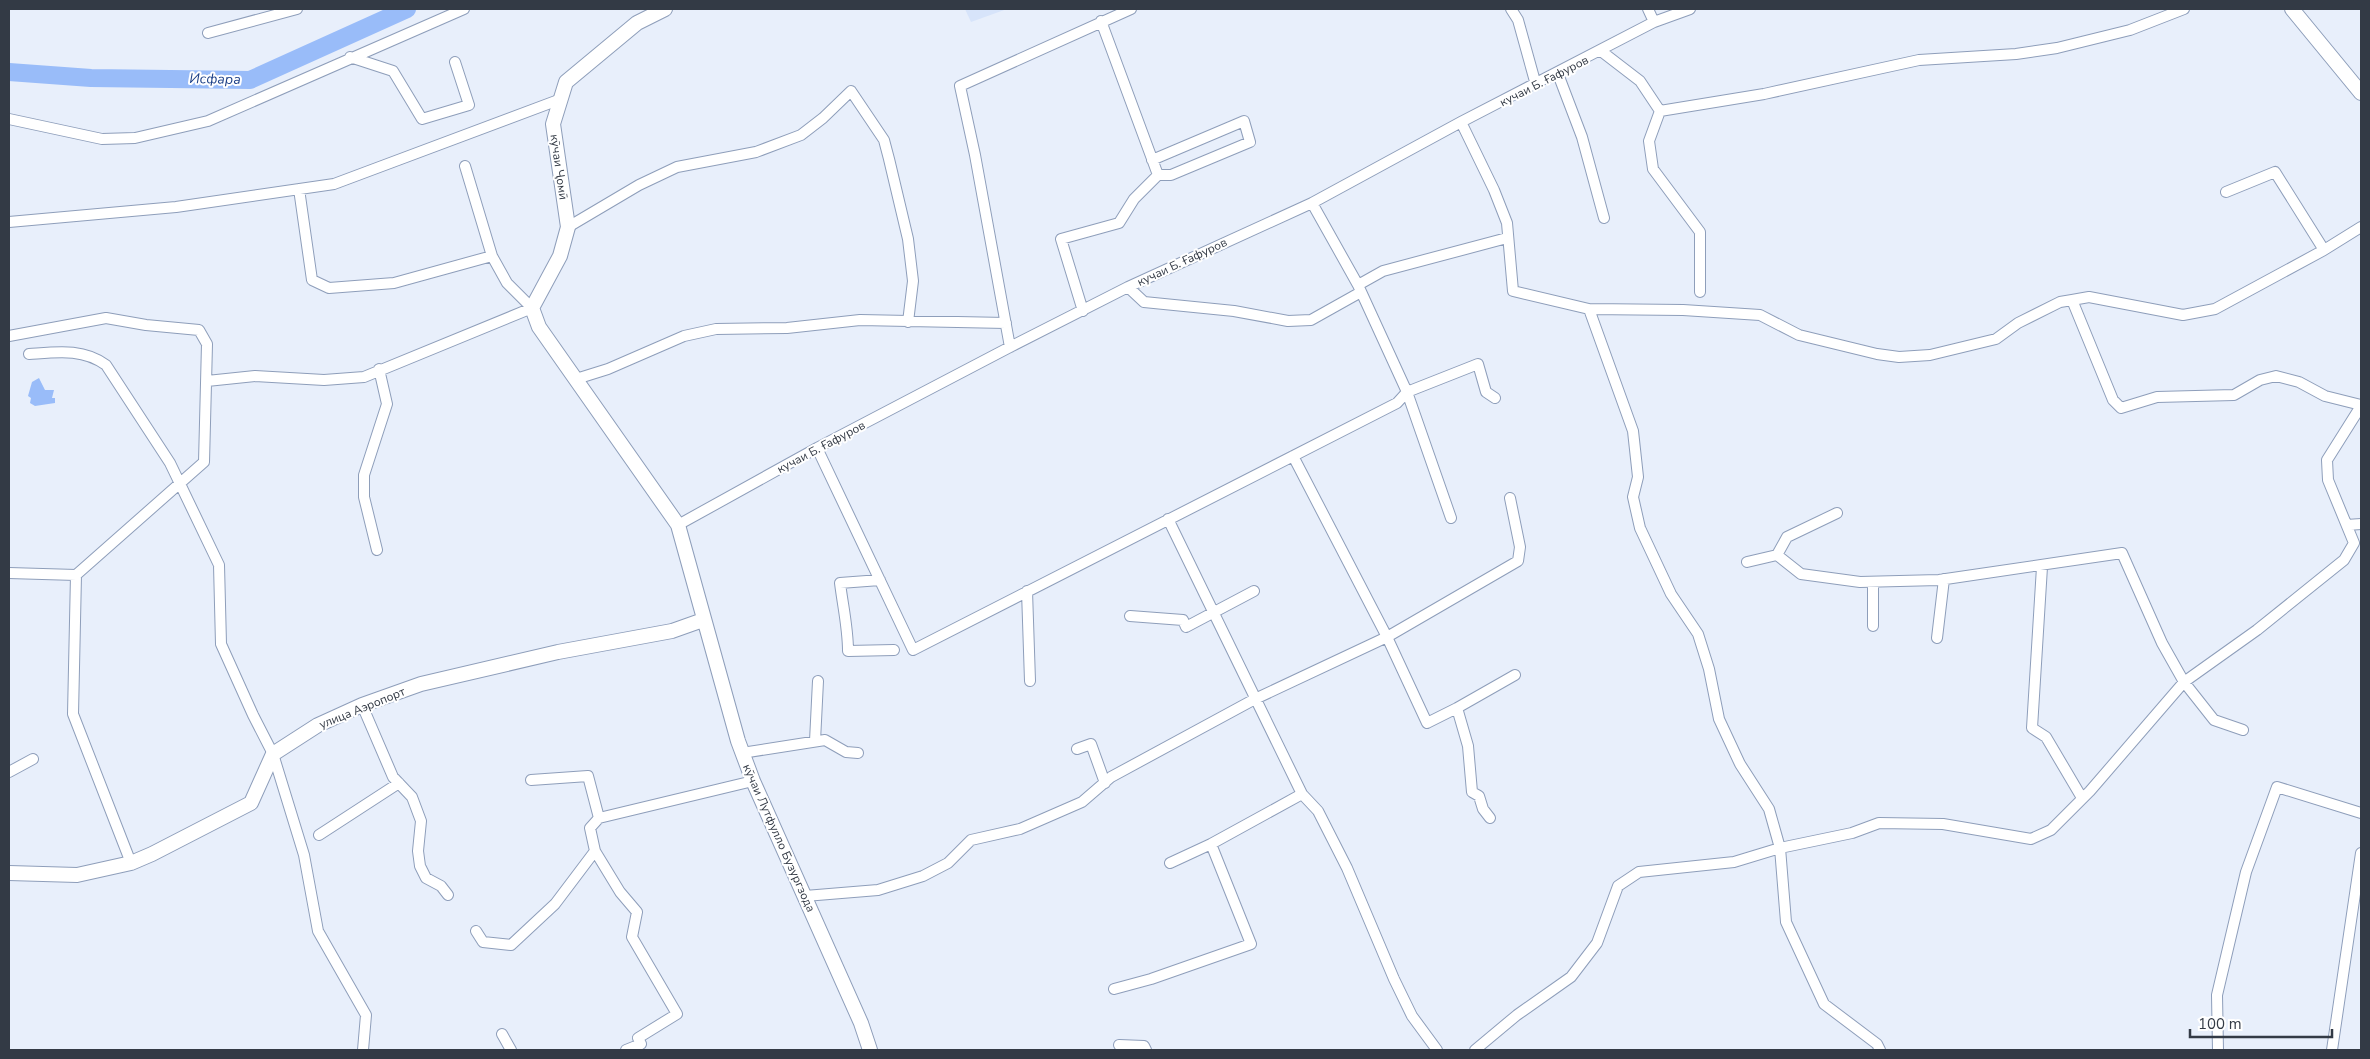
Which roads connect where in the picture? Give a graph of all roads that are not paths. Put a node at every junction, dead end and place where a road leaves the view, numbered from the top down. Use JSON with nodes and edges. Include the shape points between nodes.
{"nodes":[{"id":1,"x":297,"y":9,"type":"edge"},
{"id":2,"x":464,"y":9,"type":"edge"},
{"id":3,"x":665,"y":9,"type":"edge"},
{"id":4,"x":1131,"y":9,"type":"edge"},
{"id":5,"x":1511,"y":9,"type":"edge"},
{"id":6,"x":1648,"y":9,"type":"edge"},
{"id":7,"x":1690,"y":9,"type":"edge"},
{"id":8,"x":2184,"y":9,"type":"edge"},
{"id":9,"x":2292,"y":9,"type":"edge"},
{"id":10,"x":1101,"y":21,"type":"junction"},
{"id":11,"x":1654,"y":22,"type":"junction"},
{"id":12,"x":208,"y":33,"type":"dead end"},
{"id":13,"x":1601,"y":51,"type":"junction"},
{"id":14,"x":350,"y":57,"type":"junction"},
{"id":15,"x":455,"y":62,"type":"dead end"},
{"id":16,"x":1558,"y":74,"type":"junction"},
{"id":17,"x":1536,"y":85,"type":"junction"},
{"id":18,"x":2361,"y":93,"type":"edge"},
{"id":19,"x":561,"y":99,"type":"junction"},
{"id":20,"x":1660,"y":111,"type":"junction"},
{"id":21,"x":9,"y":119,"type":"edge"},
{"id":22,"x":1461,"y":122,"type":"junction"},
{"id":23,"x":1152,"y":160,"type":"junction"},
{"id":24,"x":466,"y":166,"type":"dead end"},
{"id":25,"x":1158,"y":175,"type":"junction"},
{"id":26,"x":300,"y":189,"type":"junction"},
{"id":27,"x":2226,"y":192,"type":"dead end"},
{"id":28,"x":1312,"y":203,"type":"junction"},
{"id":29,"x":1604,"y":218,"type":"dead end"},
{"id":30,"x":9,"y":222,"type":"edge"},
{"id":31,"x":2361,"y":226,"type":"edge"},
{"id":32,"x":568,"y":227,"type":"junction"},
{"id":33,"x":1507,"y":238,"type":"junction"},
{"id":34,"x":2324,"y":250,"type":"junction"},
{"id":35,"x":492,"y":256,"type":"junction"},
{"id":36,"x":1128,"y":287,"type":"junction"},
{"id":37,"x":1359,"y":288,"type":"junction"},
{"id":38,"x":1700,"y":292,"type":"dead end"},
{"id":39,"x":2072,"y":300,"type":"junction"},
{"id":40,"x":532,"y":308,"type":"junction"},
{"id":41,"x":1589,"y":308,"type":"junction"},
{"id":42,"x":1083,"y":311,"type":"junction"},
{"id":43,"x":908,"y":322,"type":"junction"},
{"id":44,"x":1006,"y":323,"type":"junction"},
{"id":45,"x":9,"y":336,"type":"edge"},
{"id":46,"x":1010,"y":347,"type":"junction"},
{"id":47,"x":30,"y":354,"type":"dead end"},
{"id":48,"x":379,"y":369,"type":"junction"},
{"id":49,"x":576,"y":379,"type":"junction"},
{"id":50,"x":207,"y":381,"type":"junction"},
{"id":51,"x":1407,"y":392,"type":"junction"},
{"id":52,"x":1495,"y":398,"type":"dead end"},
{"id":53,"x":2361,"y":405,"type":"edge"},
{"id":54,"x":818,"y":448,"type":"junction"},
{"id":55,"x":1293,"y":456,"type":"junction"},
{"id":56,"x":179,"y":484,"type":"junction"},
{"id":57,"x":1510,"y":498,"type":"dead end"},
{"id":58,"x":1837,"y":513,"type":"dead end"},
{"id":59,"x":1451,"y":518,"type":"dead end"},
{"id":60,"x":1168,"y":519,"type":"junction"},
{"id":61,"x":2361,"y":524,"type":"edge"},
{"id":62,"x":678,"y":525,"type":"junction"},
{"id":63,"x":2347,"y":525,"type":"junction"},
{"id":64,"x":377,"y":550,"type":"dead end"},
{"id":65,"x":1777,"y":555,"type":"junction"},
{"id":66,"x":1747,"y":562,"type":"dead end"},
{"id":67,"x":2042,"y":566,"type":"junction"},
{"id":68,"x":9,"y":573,"type":"edge"},
{"id":69,"x":76,"y":575,"type":"junction"},
{"id":70,"x":1944,"y":579,"type":"junction"},
{"id":71,"x":880,"y":580,"type":"junction"},
{"id":72,"x":1873,"y":582,"type":"junction"},
{"id":73,"x":1027,"y":591,"type":"junction"},
{"id":74,"x":1254,"y":591,"type":"dead end"},
{"id":75,"x":1214,"y":613,"type":"junction"},
{"id":76,"x":1130,"y":616,"type":"dead end"},
{"id":77,"x":703,"y":620,"type":"junction"},
{"id":78,"x":1873,"y":626,"type":"dead end"},
{"id":79,"x":1387,"y":637,"type":"junction"},
{"id":80,"x":1937,"y":638,"type":"dead end"},
{"id":81,"x":894,"y":650,"type":"dead end"},
{"id":82,"x":1515,"y":675,"type":"dead end"},
{"id":83,"x":818,"y":681,"type":"dead end"},
{"id":84,"x":1030,"y":681,"type":"dead end"},
{"id":85,"x":2184,"y":682,"type":"junction"},
{"id":86,"x":1256,"y":700,"type":"junction"},
{"id":87,"x":362,"y":705,"type":"junction"},
{"id":88,"x":1456,"y":708,"type":"junction"},
{"id":89,"x":2243,"y":730,"type":"dead end"},
{"id":90,"x":815,"y":741,"type":"junction"},
{"id":91,"x":1077,"y":748,"type":"dead end"},
{"id":92,"x":742,"y":753,"type":"junction"},
{"id":93,"x":858,"y":753,"type":"dead end"},
{"id":94,"x":273,"y":754,"type":"junction"},
{"id":95,"x":33,"y":759,"type":"dead end"},
{"id":96,"x":9,"y":772,"type":"edge"},
{"id":97,"x":531,"y":780,"type":"dead end"},
{"id":98,"x":753,"y":781,"type":"junction"},
{"id":99,"x":399,"y":783,"type":"junction"},
{"id":100,"x":1105,"y":783,"type":"junction"},
{"id":101,"x":1302,"y":794,"type":"junction"},
{"id":102,"x":2082,"y":798,"type":"junction"},
{"id":103,"x":2361,"y":813,"type":"edge"},
{"id":104,"x":599,"y":818,"type":"junction"},
{"id":105,"x":1490,"y":818,"type":"dead end"},
{"id":106,"x":319,"y":835,"type":"dead end"},
{"id":107,"x":1211,"y":844,"type":"junction"},
{"id":108,"x":1780,"y":848,"type":"junction"},
{"id":109,"x":595,"y":851,"type":"junction"},
{"id":110,"x":2361,"y":853,"type":"edge"},
{"id":111,"x":1170,"y":863,"type":"dead end"},
{"id":112,"x":131,"y":864,"type":"junction"},
{"id":113,"x":9,"y":873,"type":"edge"},
{"id":114,"x":448,"y":895,"type":"dead end"},
{"id":115,"x":805,"y":896,"type":"junction"},
{"id":116,"x":476,"y":930,"type":"dead end"},
{"id":117,"x":1114,"y":990,"type":"dead end"},
{"id":118,"x":502,"y":1034,"type":"dead end"},
{"id":119,"x":1119,"y":1045,"type":"dead end"},
{"id":120,"x":363,"y":1050,"type":"edge"},
{"id":121,"x":511,"y":1050,"type":"edge"},
{"id":122,"x":626,"y":1050,"type":"edge"},
{"id":123,"x":870,"y":1050,"type":"edge"},
{"id":124,"x":1146,"y":1050,"type":"edge"},
{"id":125,"x":1437,"y":1050,"type":"edge"},
{"id":126,"x":1475,"y":1050,"type":"edge"},
{"id":127,"x":1880,"y":1050,"type":"edge"},
{"id":128,"x":2218,"y":1050,"type":"edge"},
{"id":129,"x":2332,"y":1050,"type":"edge"}],
"edges":[{"from":1,"to":12,"type":"street"},
{"from":2,"to":14,"type":"street"},
{"from":3,"to":19,"type":"main road","name":"кӯчаи Ҷомӣ","via":[[637,23],[566,82]]},
{"from":4,"to":10,"type":"street"},
{"from":5,"to":17,"type":"street","via":[[1518,20]]},
{"from":6,"to":11,"type":"street"},
{"from":7,"to":11,"type":"street","name":"кучаи Б. Ғафуров"},
{"from":8,"to":20,"type":"street","via":[[2130,30],[2057,48],[1919,60],[1764,94]]},
{"from":9,"to":18,"type":"main road"},
{"from":10,"to":23,"type":"street"},
{"from":10,"to":44,"type":"street","via":[[960,86]]},
{"from":11,"to":13,"type":"street","name":"кучаи Б. Ғафуров"},
{"from":13,"to":16,"type":"street","name":"кучаи Б. Ғафуров"},
{"from":13,"to":20,"type":"street","via":[[1640,80]]},
{"from":14,"to":15,"type":"street","via":[[393,71],[422,120],[469,105]]},
{"from":14,"to":21,"type":"street","via":[[208,122],[135,138],[102,140]]},
{"from":16,"to":17,"type":"street","name":"кучаи Б. Ғафуров"},
{"from":16,"to":29,"type":"street","via":[[1582,137]]},
{"from":17,"to":22,"type":"street","name":"кучаи Б. Ғафуров"},
{"from":19,"to":26,"type":"street","via":[[334,184]]},
{"from":19,"to":32,"type":"main road","name":"кӯчаи Ҷомӣ","via":[[553,124]]},
{"from":20,"to":38,"type":"street","via":[[1649,140],[1653,169],[1700,232]]},
{"from":22,"to":28,"type":"street","name":"кучаи Б. Ғафуров"},
{"from":22,"to":33,"type":"street","via":[[1494,190],[1507,223]]},
{"from":23,"to":25,"type":"street"},
{"from":23,"to":25,"type":"street","via":[[1244,121],[1250,142],[1171,175]]},
{"from":24,"to":35,"type":"street"},
{"from":25,"to":42,"type":"street","via":[[1134,199],[1118,223],[1062,239]]},
{"from":26,"to":30,"type":"street","via":[[176,207]]},
{"from":26,"to":35,"type":"street","via":[[312,280],[329,288],[394,283]]},
{"from":27,"to":34,"type":"street","via":[[2275,172]]},
{"from":28,"to":36,"type":"street","name":"кучаи Б. Ғафуров"},
{"from":28,"to":37,"type":"street"},
{"from":31,"to":34,"type":"street"},
{"from":32,"to":40,"type":"main road","name":"кӯчаи Ҷомӣ","via":[[560,256]]},
{"from":32,"to":43,"type":"street","via":[[639,185],[677,168],[756,152],[801,135],[851,91],[884,140],[889,159],[908,239],[913,281]]},
{"from":33,"to":37,"type":"street","via":[[1383,271]]},
{"from":33,"to":41,"type":"street","via":[[1513,291]]},
{"from":34,"to":39,"type":"street","via":[[2215,309],[2182,315],[2089,297]]},
{"from":35,"to":40,"type":"street","via":[[507,283]]},
{"from":36,"to":37,"type":"street","via":[[1144,302],[1234,311],[1288,321],[1311,320]]},
{"from":36,"to":42,"type":"street","name":"кучаи Б. Ғафуров"},
{"from":37,"to":51,"type":"street"},
{"from":39,"to":41,"type":"street","via":[[2060,302],[2026,319],[1996,340],[1930,355],[1899,357],[1799,335],[1760,315]]},
{"from":39,"to":53,"type":"street","via":[[2113,400],[2120,408],[2157,397],[2234,395],[2260,380],[2276,376],[2299,382],[2325,396]]},
{"from":40,"to":48,"type":"street"},
{"from":40,"to":49,"type":"main road","via":[[539,327]]},
{"from":41,"to":108,"type":"street","via":[[1633,431],[1638,477],[1633,497],[1640,528],[1671,594],[1698,634],[1719,719],[1740,764],[1770,808]]},
{"from":42,"to":46,"type":"street","name":"кучаи Б. Ғафуров"},
{"from":43,"to":44,"type":"street"},
{"from":43,"to":49,"type":"street","via":[[860,320],[787,328],[716,329],[684,336],[608,369]]},
{"from":44,"to":46,"type":"street"},
{"from":45,"to":50,"type":"street","via":[[106,318],[199,330],[207,344]]},
{"from":46,"to":54,"type":"street","name":"кучаи Б. Ғафуров"},
{"from":47,"to":56,"type":"street","via":[[68,351],[96,357],[106,365],[170,463]]},
{"from":48,"to":50,"type":"street","via":[[364,376],[324,380],[255,376]]},
{"from":48,"to":64,"type":"street","via":[[387,404],[364,475],[364,497]]},
{"from":49,"to":62,"type":"main road"},
{"from":50,"to":56,"type":"street","via":[[204,462]]},
{"from":51,"to":52,"type":"street","via":[[1478,364],[1486,392]]},
{"from":51,"to":55,"type":"street","via":[[1397,404]]},
{"from":51,"to":59,"type":"street"},
{"from":53,"to":63,"type":"street","via":[[2327,460],[2328,480]]},
{"from":54,"to":62,"type":"street","name":"кучаи Б. Ғафуров"},
{"from":54,"to":71,"type":"street"},
{"from":55,"to":60,"type":"street"},
{"from":55,"to":79,"type":"street"},
{"from":56,"to":69,"type":"street"},
{"from":56,"to":94,"type":"street","via":[[219,565],[221,644]]},
{"from":57,"to":79,"type":"street","via":[[1520,547],[1518,561]]},
{"from":58,"to":65,"type":"street","via":[[1787,537]]},
{"from":60,"to":73,"type":"street"},
{"from":60,"to":75,"type":"street"},
{"from":61,"to":63,"type":"street"},
{"from":62,"to":77,"type":"main road","name":"кӯчаи Лутфулло Бузургзода"},
{"from":63,"to":85,"type":"street","via":[[2354,543],[2344,560],[2257,630]]},
{"from":65,"to":66,"type":"street"},
{"from":65,"to":72,"type":"street","via":[[1801,574]]},
{"from":67,"to":70,"type":"street"},
{"from":67,"to":85,"type":"street","via":[[2122,553],[2162,643]]},
{"from":67,"to":102,"type":"street","via":[[2032,728],[2046,737]]},
{"from":68,"to":69,"type":"street"},
{"from":69,"to":112,"type":"street","via":[[73,714]]},
{"from":70,"to":72,"type":"street"},
{"from":70,"to":80,"type":"street"},
{"from":71,"to":73,"type":"street","via":[[913,650]]},
{"from":71,"to":81,"type":"street","via":[[840,583],[848,625],[848,651]]},
{"from":72,"to":78,"type":"street"},
{"from":73,"to":84,"type":"street"},
{"from":74,"to":75,"type":"street"},
{"from":75,"to":76,"type":"street","via":[[1186,627],[1182,620]]},
{"from":75,"to":86,"type":"street"},
{"from":77,"to":87,"type":"main road","name":"улица Аэропорт","via":[[672,631],[558,652],[421,684]]},
{"from":77,"to":92,"type":"main road","name":"кӯчаи Лутфулло Бузургзода"},
{"from":79,"to":86,"type":"street"},
{"from":79,"to":88,"type":"street","via":[[1427,723]]},
{"from":82,"to":88,"type":"street"},
{"from":83,"to":90,"type":"street"},
{"from":85,"to":89,"type":"street","via":[[2214,720]]},
{"from":85,"to":102,"type":"street"},
{"from":86,"to":100,"type":"street"},
{"from":86,"to":101,"type":"street"},
{"from":87,"to":94,"type":"main road","name":"улица Аэропорт","via":[[318,725]]},
{"from":87,"to":99,"type":"street","via":[[393,777]]},
{"from":88,"to":105,"type":"street","via":[[1468,746],[1472,792],[1479,796]]},
{"from":90,"to":92,"type":"street"},
{"from":90,"to":93,"type":"street","via":[[825,740],[846,752]]},
{"from":91,"to":100,"type":"street","via":[[1091,744]]},
{"from":92,"to":98,"type":"main road","name":"кӯчаи Лутфулло Бузургзода"},
{"from":94,"to":112,"type":"main road","via":[[251,803]]},
{"from":94,"to":120,"type":"street","via":[[304,855],[318,931],[366,1015]]},
{"from":95,"to":96,"type":"street"},
{"from":97,"to":104,"type":"street","via":[[588,776]]},
{"from":98,"to":104,"type":"street"},
{"from":98,"to":115,"type":"main road","name":"кӯчаи Лутфулло Бузургзода"},
{"from":99,"to":106,"type":"street"},
{"from":99,"to":114,"type":"street","via":[[412,797],[421,821],[420,866],[426,878],[441,886]]},
{"from":100,"to":115,"type":"street","via":[[1082,802],[1020,830],[972,840],[948,863],[922,876],[878,890]]},
{"from":101,"to":107,"type":"street"},
{"from":101,"to":125,"type":"street","via":[[1318,811],[1347,868],[1412,1016]]},
{"from":102,"to":108,"type":"street","via":[[2051,830],[2032,839],[1944,824],[1879,823],[1852,833]]},
{"from":103,"to":128,"type":"street","via":[[2278,787],[2246,872],[2217,994]]},
{"from":104,"to":109,"type":"street","via":[[590,828]]},
{"from":107,"to":111,"type":"street"},
{"from":107,"to":117,"type":"street","via":[[1251,944]]},
{"from":108,"to":126,"type":"street","via":[[1734,862],[1639,872],[1618,886],[1597,943],[1570,977]]},
{"from":108,"to":127,"type":"street","via":[[1786,922],[1824,1004],[1877,1044]]},
{"from":109,"to":116,"type":"street","via":[[555,904],[512,944],[483,942]]},
{"from":109,"to":122,"type":"street","via":[[620,892],[637,912],[632,937],[677,1014],[638,1038],[641,1044]]},
{"from":110,"to":129,"type":"street"},
{"from":112,"to":113,"type":"main road","via":[[77,875]]},
{"from":115,"to":123,"type":"main road","name":"кӯчаи Лутфулло Бузургзода"},
{"from":118,"to":121,"type":"street"},
{"from":119,"to":124,"type":"street","via":[[1144,1046]]}]}
